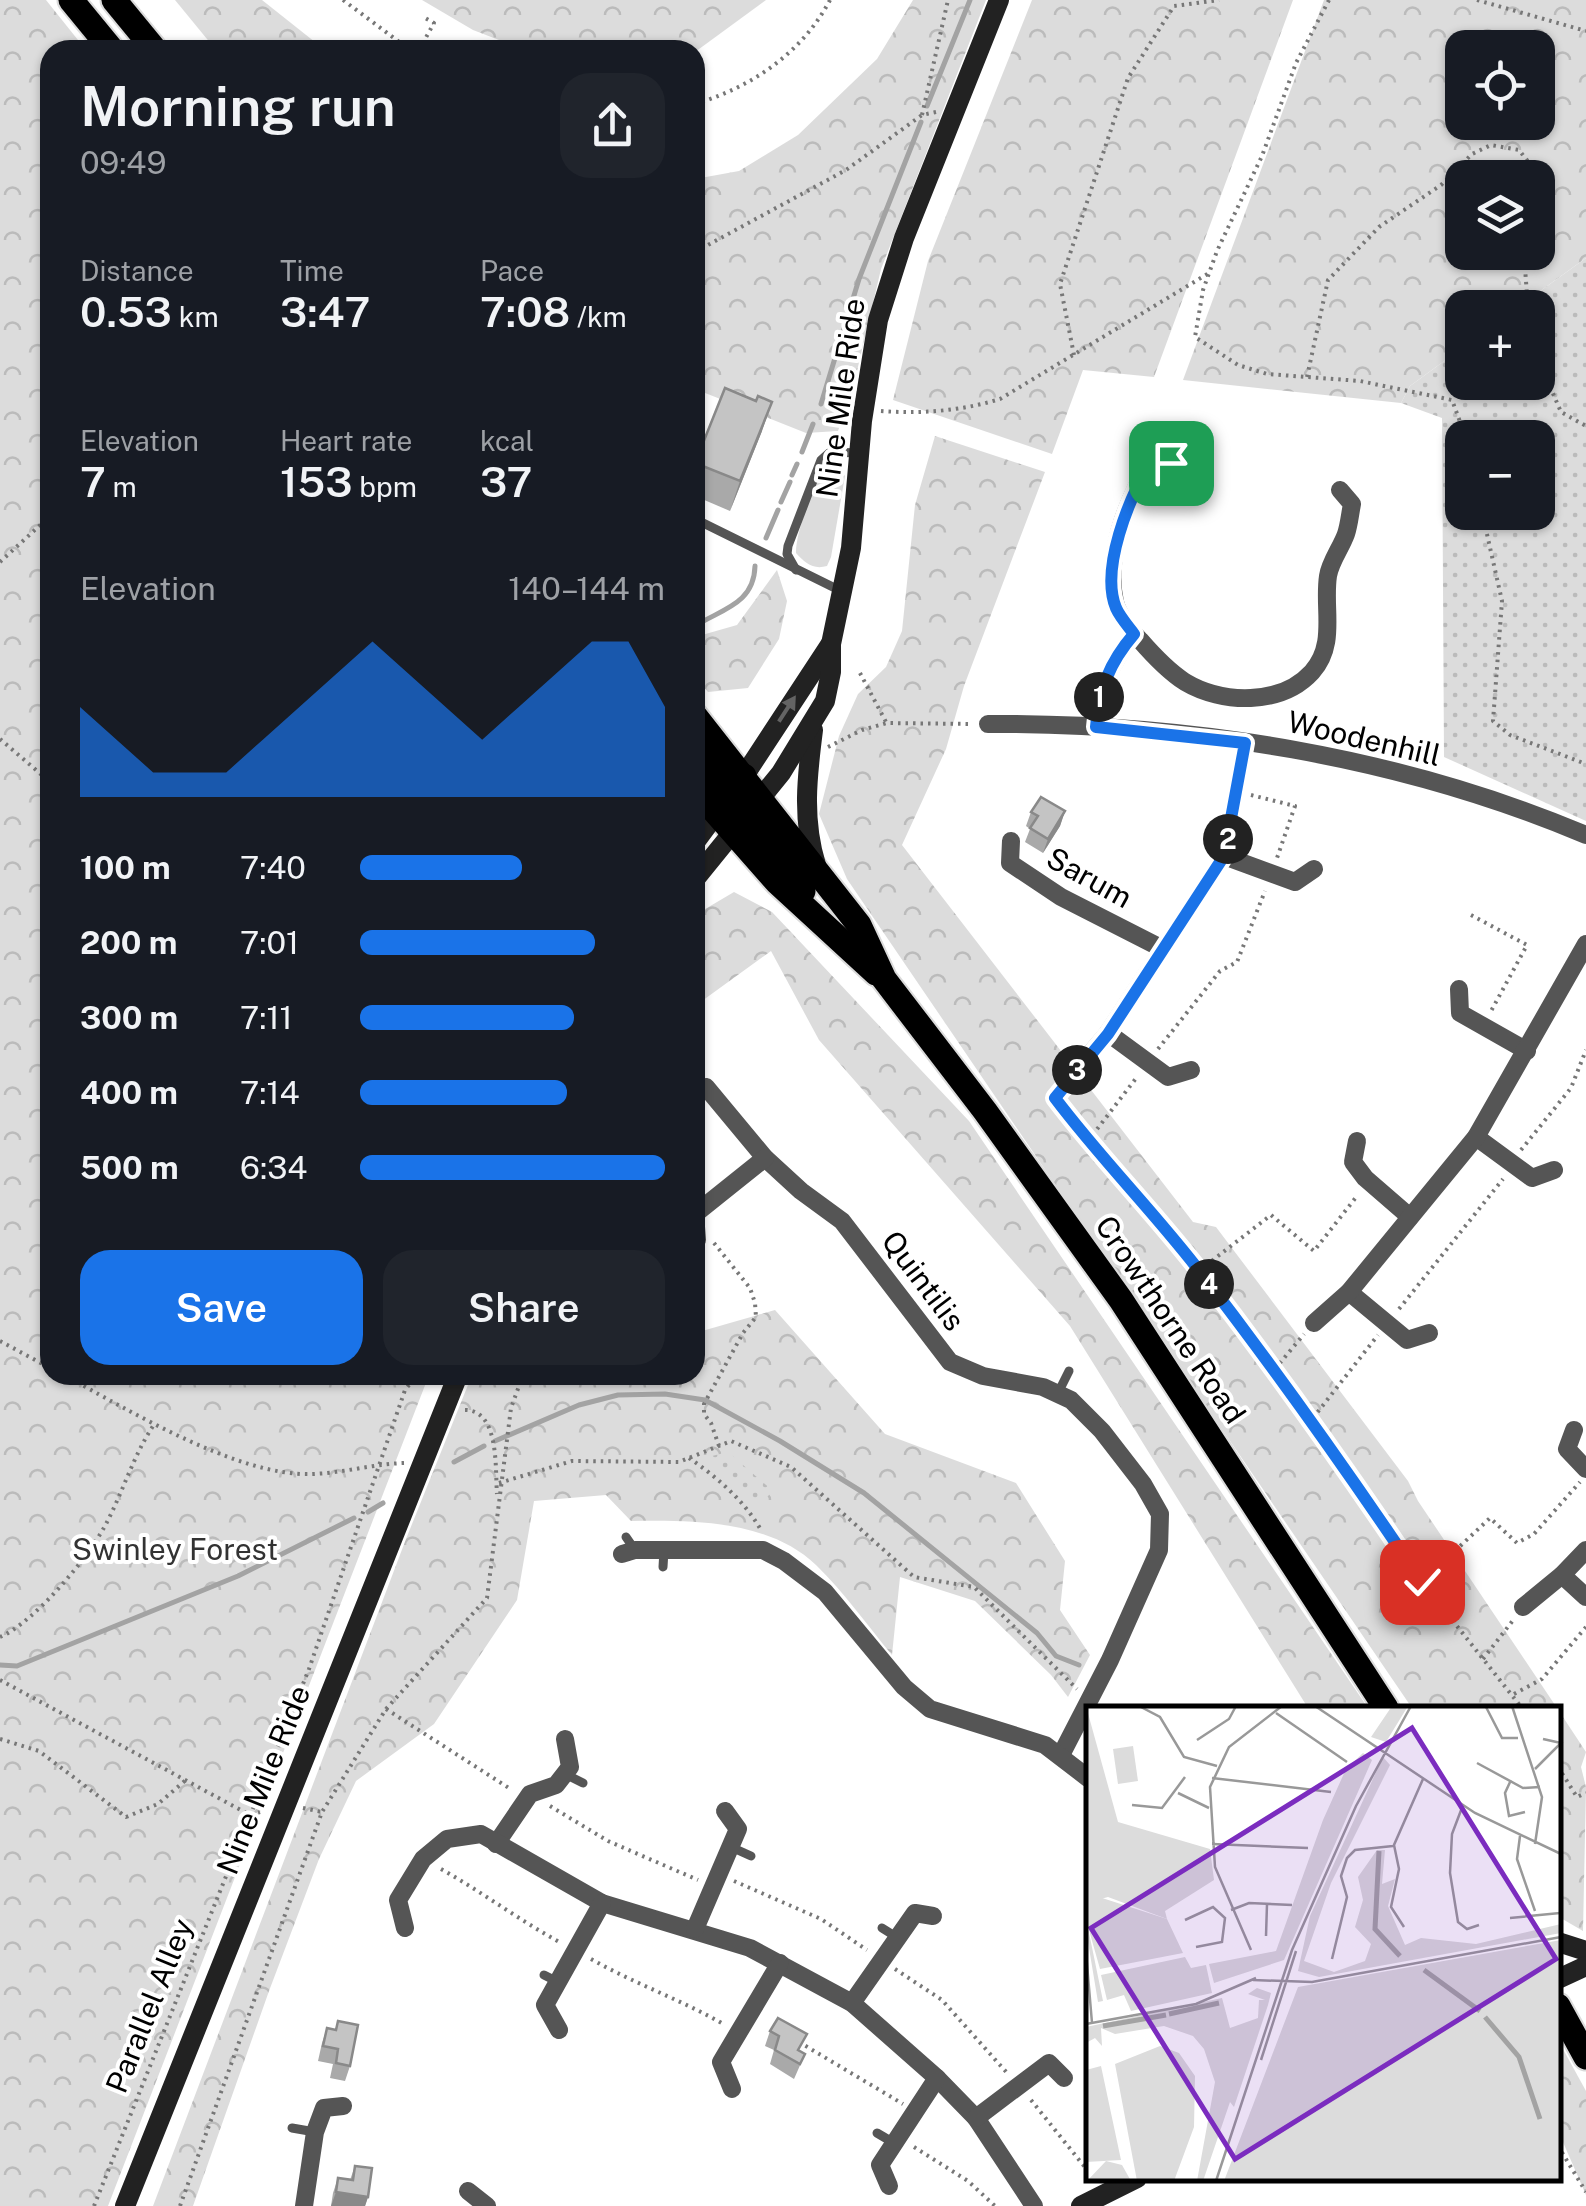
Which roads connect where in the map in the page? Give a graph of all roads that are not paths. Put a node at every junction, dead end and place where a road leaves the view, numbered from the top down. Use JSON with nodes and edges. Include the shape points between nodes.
{"nodes":[{"id":1,"x":70,"y":0,"type":"edge"},
{"id":2,"x":114,"y":0,"type":"edge"},
{"id":3,"x":999,"y":0,"type":"edge"},
{"id":4,"x":104,"y":40,"type":"edge"},
{"id":5,"x":147,"y":40,"type":"edge"},
{"id":6,"x":858,"y":453,"type":"junction"},
{"id":7,"x":1171,"y":463,"type":"dead end"},
{"id":8,"x":1340,"y":490,"type":"dead end"},
{"id":9,"x":705,"y":524,"type":"edge"},
{"id":10,"x":790,"y":538,"type":"junction"},
{"id":11,"x":767,"y":555,"type":"junction"},
{"id":12,"x":798,"y":572,"type":"junction"},
{"id":13,"x":844,"y":592,"type":"junction"},
{"id":14,"x":1134,"y":634,"type":"junction"},
{"id":15,"x":831,"y":644,"type":"junction"},
{"id":16,"x":815,"y":718,"type":"junction"},
{"id":17,"x":988,"y":724,"type":"road end"},
{"id":18,"x":1096,"y":727,"type":"junction"},
{"id":19,"x":705,"y":728,"type":"edge"},
{"id":20,"x":1245,"y":743,"type":"junction"},
{"id":21,"x":705,"y":771,"type":"edge"},
{"id":22,"x":744,"y":776,"type":"junction"},
{"id":23,"x":705,"y":795,"type":"edge"},
{"id":24,"x":722,"y":806,"type":"junction"},
{"id":25,"x":748,"y":816,"type":"junction"},
{"id":26,"x":705,"y":829,"type":"edge"},
{"id":27,"x":1586,"y":835,"type":"edge"},
{"id":28,"x":1011,"y":841,"type":"dead end"},
{"id":29,"x":1224,"y":856,"type":"junction"},
{"id":30,"x":705,"y":867,"type":"edge"},
{"id":31,"x":1314,"y":869,"type":"dead end"},
{"id":32,"x":818,"y":872,"type":"junction"},
{"id":33,"x":1586,"y":944,"type":"edge"},
{"id":34,"x":1163,"y":948,"type":"junction"},
{"id":35,"x":1581,"y":966,"type":"edge"},
{"id":36,"x":884,"y":979,"type":"junction"},
{"id":37,"x":1458,"y":989,"type":"dead end"},
{"id":38,"x":1108,"y":1034,"type":"junction"},
{"id":39,"x":1527,"y":1051,"type":"junction"},
{"id":40,"x":1080,"y":1066,"type":"road end"},
{"id":41,"x":1191,"y":1070,"type":"dead end"},
{"id":42,"x":705,"y":1088,"type":"edge"},
{"id":43,"x":1476,"y":1137,"type":"junction"},
{"id":44,"x":1357,"y":1142,"type":"dead end"},
{"id":45,"x":765,"y":1158,"type":"junction"},
{"id":46,"x":1554,"y":1170,"type":"dead end"},
{"id":47,"x":705,"y":1206,"type":"edge"},
{"id":48,"x":1410,"y":1216,"type":"junction"},
{"id":49,"x":1349,"y":1292,"type":"junction"},
{"id":50,"x":1314,"y":1323,"type":"road end"},
{"id":51,"x":1428,"y":1333,"type":"dead end"},
{"id":52,"x":1069,"y":1371,"type":"dead end"},
{"id":53,"x":454,"y":1385,"type":"edge"},
{"id":54,"x":1058,"y":1393,"type":"junction"},
{"id":55,"x":1574,"y":1430,"type":"dead end"},
{"id":56,"x":1586,"y":1472,"type":"edge"},
{"id":57,"x":628,"y":1547,"type":"dead end"},
{"id":58,"x":1586,"y":1550,"type":"edge"},
{"id":59,"x":1562,"y":1575,"type":"junction"},
{"id":60,"x":1586,"y":1597,"type":"edge"},
{"id":61,"x":1523,"y":1607,"type":"road end"},
{"id":62,"x":1385,"y":1706,"type":"edge"},
{"id":63,"x":565,"y":1739,"type":"dead end"},
{"id":64,"x":1060,"y":1755,"type":"junction"},
{"id":65,"x":565,"y":1774,"type":"junction"},
{"id":66,"x":1086,"y":1776,"type":"edge"},
{"id":67,"x":583,"y":1783,"type":"dead end"},
{"id":68,"x":725,"y":1811,"type":"dead end"},
{"id":69,"x":496,"y":1844,"type":"junction"},
{"id":70,"x":731,"y":1846,"type":"junction"},
{"id":71,"x":751,"y":1856,"type":"dead end"},
{"id":72,"x":602,"y":1903,"type":"junction"},
{"id":73,"x":934,"y":1916,"type":"dead end"},
{"id":74,"x":405,"y":1928,"type":"dead end"},
{"id":75,"x":695,"y":1929,"type":"junction"},
{"id":76,"x":1561,"y":1943,"type":"edge"},
{"id":77,"x":1586,"y":1950,"type":"edge"},
{"id":78,"x":780,"y":1963,"type":"junction"},
{"id":79,"x":1586,"y":1966,"type":"edge"},
{"id":80,"x":1561,"y":1978,"type":"edge"},
{"id":81,"x":852,"y":2003,"type":"junction"},
{"id":82,"x":1561,"y":2011,"type":"edge"},
{"id":83,"x":559,"y":2030,"type":"dead end"},
{"id":84,"x":1586,"y":2057,"type":"edge"},
{"id":85,"x":937,"y":2078,"type":"junction"},
{"id":86,"x":1064,"y":2078,"type":"dead end"},
{"id":87,"x":732,"y":2089,"type":"dead end"},
{"id":88,"x":342,"y":2106,"type":"dead end"},
{"id":89,"x":976,"y":2118,"type":"junction"},
{"id":90,"x":292,"y":2128,"type":"dead end"},
{"id":91,"x":315,"y":2132,"type":"junction"},
{"id":92,"x":877,"y":2132,"type":"dead end"},
{"id":93,"x":896,"y":2140,"type":"junction"},
{"id":94,"x":1131,"y":2181,"type":"edge"},
{"id":95,"x":890,"y":2186,"type":"dead end"},
{"id":96,"x":468,"y":2191,"type":"dead end"},
{"id":97,"x":126,"y":2206,"type":"edge"},
{"id":98,"x":304,"y":2206,"type":"edge"},
{"id":99,"x":487,"y":2206,"type":"edge"},
{"id":100,"x":1034,"y":2206,"type":"edge"},
{"id":101,"x":1081,"y":2206,"type":"edge"}],
"edges":[{"from":1,"to":4,"type":"main road"},
{"from":2,"to":5,"type":"main road"},
{"from":3,"to":6,"type":"main road","name":"Nine Mile Ride","via":[[878,320]]},
{"from":6,"to":10,"type":"lane","via":[[830,452],[820,460]]},
{"from":6,"to":13,"type":"main road","name":"Nine Mile Ride"},
{"from":7,"to":14,"type":"street","via":[[1150,464],[1135,489],[1112,564],[1115,606]]},
{"from":8,"to":14,"type":"street","via":[[1352,504],[1328,575],[1326,646],[1314,671],[1292,688],[1259,698],[1222,697],[1186,682]]},
{"from":9,"to":11,"type":"lane"},
{"from":10,"to":11,"type":"lane"},
{"from":10,"to":12,"type":"lane","via":[[788,554]]},
{"from":11,"to":12,"type":"lane"},
{"from":12,"to":13,"type":"lane"},
{"from":13,"to":15,"type":"main road","name":"Nine Mile Ride"},
{"from":14,"to":18,"type":"street","via":[[1110,667]]},
{"from":15,"to":16,"type":"main road","name":"Nine Mile Ride"},
{"from":22,"to":15,"type":"main road","name":"Nine Mile Ride","one_way":true},
{"from":16,"to":25,"type":"main road","name":"Nine Mile Ride"},
{"from":16,"to":32,"type":"main road","via":[[805,790]]},
{"from":17,"to":18,"type":"street","name":"Woodenhill"},
{"from":18,"to":20,"type":"street","name":"Woodenhill"},
{"from":19,"to":22,"type":"main road"},
{"from":20,"to":27,"type":"street","name":"Woodenhill","via":[[1423,780]]},
{"from":20,"to":29,"type":"street"},
{"from":21,"to":24,"type":"main road"},
{"from":22,"to":24,"type":"main road","name":"Nine Mile Ride"},
{"from":22,"to":25,"type":"main road"},
{"from":23,"to":24,"type":"main road"},
{"from":24,"to":25,"type":"main road"},
{"from":24,"to":26,"type":"main road","name":"Nine Mile Ride"},
{"from":25,"to":30,"type":"main road","name":"Nine Mile Ride"},
{"from":25,"to":32,"type":"main road","name":"Crowthorne Road"},
{"from":25,"to":36,"type":"main road","name":"Crowthorne Road","via":[[790,895]]},
{"from":28,"to":34,"type":"street","name":"Sarum","via":[[1010,863]]},
{"from":29,"to":31,"type":"street","via":[[1295,882]]},
{"from":29,"to":34,"type":"street"},
{"from":32,"to":36,"type":"main road","name":"Crowthorne Road","via":[[858,925]]},
{"from":33,"to":35,"type":"street"},
{"from":34,"to":38,"type":"street"},
{"from":35,"to":39,"type":"street"},
{"from":36,"to":62,"type":"main road","name":"Crowthorne Road","via":[[1120,1300]]},
{"from":37,"to":39,"type":"street","via":[[1460,1012]]},
{"from":38,"to":40,"type":"street"},
{"from":38,"to":41,"type":"street","via":[[1168,1077]]},
{"from":39,"to":43,"type":"street"},
{"from":42,"to":45,"type":"street","name":"Quintilis"},
{"from":43,"to":46,"type":"street","via":[[1532,1178]]},
{"from":43,"to":48,"type":"street"},
{"from":44,"to":48,"type":"street","via":[[1352,1162]]},
{"from":45,"to":47,"type":"street"},
{"from":45,"to":54,"type":"street","name":"Quintilis","via":[[842,1221],[950,1362]]},
{"from":48,"to":49,"type":"street"},
{"from":49,"to":50,"type":"street"},
{"from":49,"to":51,"type":"street","via":[[1407,1340]]},
{"from":52,"to":54,"type":"lane"},
{"from":53,"to":97,"type":"main road","name":"Nine Mile Ride"},
{"from":54,"to":64,"type":"street","name":"Quintilis","via":[[1102,1430],[1160,1514],[1159,1550]]},
{"from":55,"to":56,"type":"street","via":[[1567,1449]]},
{"from":57,"to":64,"type":"street","via":[[664,1558],[763,1550],[826,1592],[930,1709]]},
{"from":58,"to":59,"type":"street"},
{"from":59,"to":60,"type":"street"},
{"from":59,"to":61,"type":"street"},
{"from":63,"to":65,"type":"street"},
{"from":64,"to":66,"type":"street"},
{"from":65,"to":67,"type":"lane"},
{"from":65,"to":69,"type":"street","via":[[528,1797]]},
{"from":68,"to":70,"type":"street","via":[[738,1829]]},
{"from":69,"to":72,"type":"street"},
{"from":69,"to":74,"type":"street","via":[[481,1834],[447,1839],[423,1859],[398,1900]]},
{"from":70,"to":71,"type":"lane"},
{"from":70,"to":75,"type":"street"},
{"from":72,"to":75,"type":"street"},
{"from":72,"to":83,"type":"street","via":[[551,1979],[545,2005]]},
{"from":73,"to":81,"type":"street","via":[[915,1914],[890,1933]]},
{"from":75,"to":78,"type":"street"},
{"from":76,"to":77,"type":"main road"},
{"from":78,"to":81,"type":"street"},
{"from":78,"to":87,"type":"street","via":[[726,2041],[721,2062]]},
{"from":79,"to":80,"type":"main road"},
{"from":81,"to":85,"type":"street"},
{"from":82,"to":84,"type":"main road"},
{"from":85,"to":89,"type":"street"},
{"from":85,"to":93,"type":"street"},
{"from":86,"to":89,"type":"street","via":[[1049,2063]]},
{"from":88,"to":91,"type":"street","via":[[324,2108]]},
{"from":89,"to":100,"type":"street"},
{"from":90,"to":91,"type":"lane"},
{"from":91,"to":98,"type":"street"},
{"from":92,"to":93,"type":"lane"},
{"from":93,"to":95,"type":"street","via":[[880,2165]]},
{"from":94,"to":101,"type":"main road"},
{"from":96,"to":99,"type":"street"}]}
